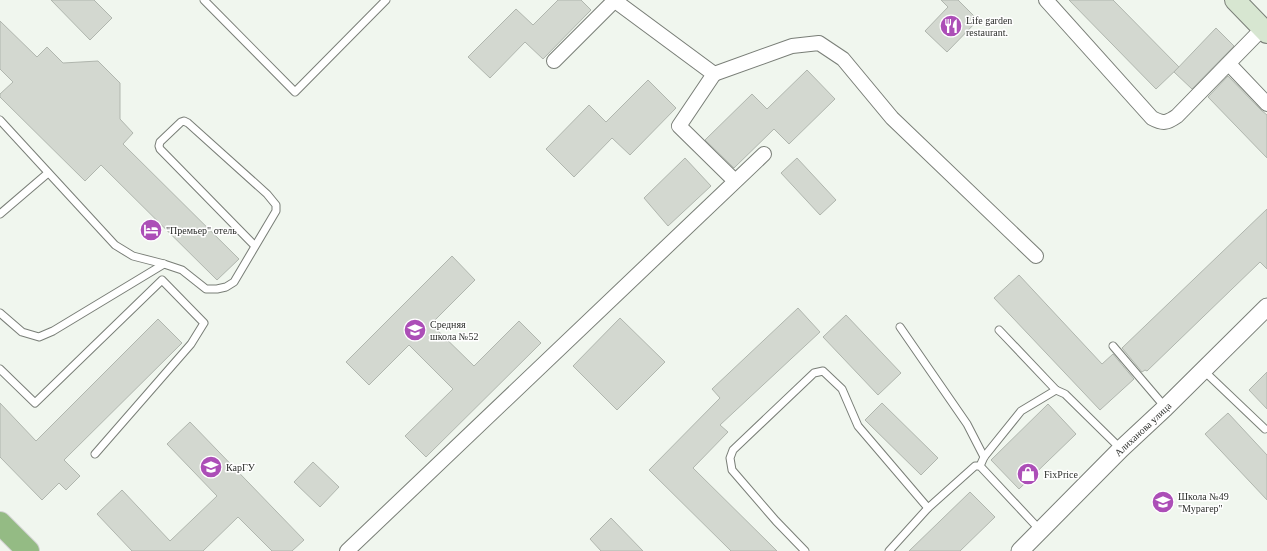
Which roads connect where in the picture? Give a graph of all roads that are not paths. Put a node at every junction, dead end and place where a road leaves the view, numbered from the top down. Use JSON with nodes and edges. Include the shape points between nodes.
{"nodes":[{"id":1,"x":204,"y":0,"type":"edge"},
{"id":2,"x":386,"y":0,"type":"edge"},
{"id":3,"x":615,"y":0,"type":"edge"},
{"id":4,"x":1046,"y":0,"type":"edge"},
{"id":5,"x":1235,"y":0,"type":"edge"},
{"id":6,"x":1265,"y":30,"type":"edge"},
{"id":7,"x":554,"y":61,"type":"dead end"},
{"id":8,"x":1229,"y":64,"type":"junction"},
{"id":9,"x":714,"y":74,"type":"junction"},
{"id":10,"x":1267,"y":104,"type":"edge"},
{"id":11,"x":0,"y":120,"type":"edge"},
{"id":12,"x":764,"y":154,"type":"dead end"},
{"id":13,"x":48,"y":172,"type":"junction"},
{"id":14,"x":735,"y":181,"type":"junction"},
{"id":15,"x":0,"y":214,"type":"edge"},
{"id":16,"x":255,"y":246,"type":"junction"},
{"id":17,"x":1036,"y":256,"type":"dead end"},
{"id":18,"x":164,"y":264,"type":"junction"},
{"id":19,"x":1267,"y":307,"type":"edge"},
{"id":20,"x":0,"y":312,"type":"edge"},
{"id":21,"x":900,"y":326,"type":"dead end"},
{"id":22,"x":1000,"y":330,"type":"dead end"},
{"id":23,"x":1113,"y":346,"type":"dead end"},
{"id":24,"x":0,"y":369,"type":"edge"},
{"id":25,"x":1203,"y":370,"type":"junction"},
{"id":26,"x":1056,"y":390,"type":"junction"},
{"id":27,"x":1165,"y":408,"type":"junction"},
{"id":28,"x":1266,"y":429,"type":"edge"},
{"id":29,"x":1121,"y":449,"type":"junction"},
{"id":30,"x":95,"y":454,"type":"dead end"},
{"id":31,"x":984,"y":457,"type":"junction"},
{"id":32,"x":980,"y":466,"type":"junction"},
{"id":33,"x":928,"y":508,"type":"junction"},
{"id":34,"x":0,"y":523,"type":"edge"},
{"id":35,"x":1041,"y":530,"type":"junction"},
{"id":36,"x":23,"y":549,"type":"edge"},
{"id":37,"x":347,"y":551,"type":"edge"},
{"id":38,"x":805,"y":551,"type":"edge"},
{"id":39,"x":890,"y":551,"type":"edge"},
{"id":40,"x":1020,"y":551,"type":"edge"}],
"edges":[{"from":1,"to":2,"type":"lane","via":[[295,92]]},
{"from":3,"to":7,"type":"street"},
{"from":3,"to":9,"type":"street"},
{"from":4,"to":8,"type":"street","via":[[1152,118],[1159,122],[1168,122],[1177,116]]},
{"from":5,"to":6,"type":"main road"},
{"from":6,"to":8,"type":"street"},
{"from":8,"to":10,"type":"street"},
{"from":9,"to":14,"type":"street","via":[[679,126]]},
{"from":9,"to":17,"type":"street","via":[[792,46],[819,43],[843,59],[892,118]]},
{"from":11,"to":13,"type":"lane"},
{"from":12,"to":14,"type":"street"},
{"from":13,"to":15,"type":"lane"},
{"from":13,"to":18,"type":"lane","via":[[115,245],[133,256]]},
{"from":14,"to":37,"type":"street"},
{"from":16,"to":16,"type":"lane","via":[[276,211],[276,205],[188,123],[181,122],[160,142],[160,149]]},
{"from":16,"to":18,"type":"lane","via":[[234,282],[217,290],[206,289],[182,270]]},
{"from":18,"to":20,"type":"lane","via":[[39,337],[22,332]]},
{"from":19,"to":25,"type":"street","name":"Алиханова улица"},
{"from":21,"to":31,"type":"lane","via":[[967,424]]},
{"from":22,"to":26,"type":"lane"},
{"from":23,"to":27,"type":"lane"},
{"from":24,"to":30,"type":"lane","via":[[35,403],[162,280],[204,323],[191,344]]},
{"from":25,"to":27,"type":"street","name":"Алиханова улица"},
{"from":25,"to":28,"type":"lane"},
{"from":26,"to":29,"type":"lane","via":[[1065,394]]},
{"from":26,"to":31,"type":"lane","via":[[1021,411]]},
{"from":27,"to":29,"type":"street","name":"Алиханова улица"},
{"from":29,"to":35,"type":"street","name":"Алиханова улица"},
{"from":31,"to":32,"type":"lane"},
{"from":32,"to":33,"type":"lane","via":[[970,469]]},
{"from":32,"to":35,"type":"lane"},
{"from":33,"to":38,"type":"lane","via":[[858,426],[842,389],[823,371],[818,371],[733,450],[730,458],[732,470]]},
{"from":33,"to":39,"type":"lane"},
{"from":34,"to":36,"type":"highway"},
{"from":35,"to":40,"type":"street","name":"Алиханова улица"}]}
